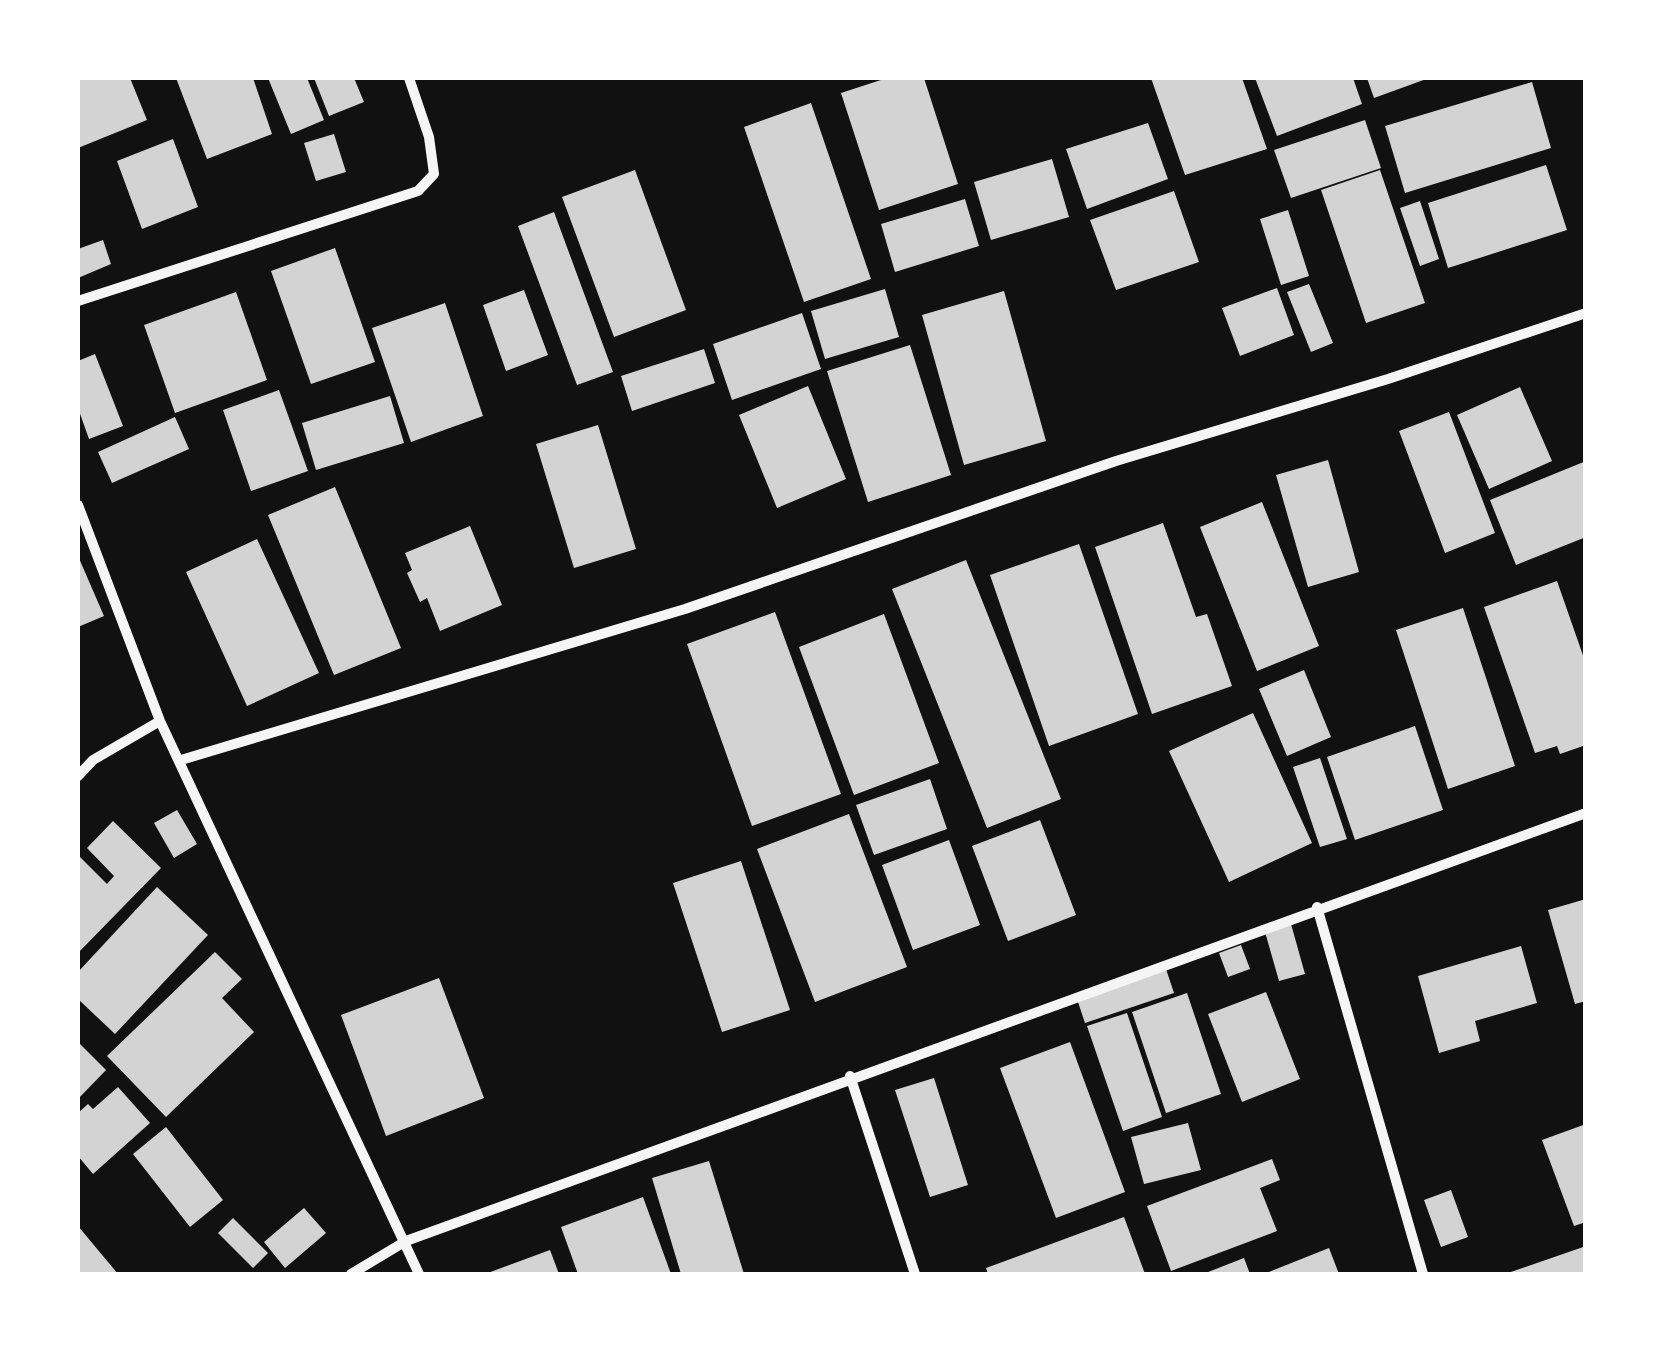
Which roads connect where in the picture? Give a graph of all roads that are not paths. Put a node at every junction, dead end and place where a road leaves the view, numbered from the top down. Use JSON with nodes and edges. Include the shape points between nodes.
{"nodes":[{"id":1,"x":408,"y":78,"type":"edge"},
{"id":2,"x":78,"y":301,"type":"edge"},
{"id":3,"x":1586,"y":313,"type":"edge"},
{"id":4,"x":78,"y":505,"type":"edge"},
{"id":5,"x":160,"y":720,"type":"junction"},
{"id":6,"x":181,"y":760,"type":"junction"},
{"id":7,"x":78,"y":776,"type":"edge"},
{"id":8,"x":1586,"y":813,"type":"edge"},
{"id":9,"x":1317,"y":907,"type":"junction"},
{"id":10,"x":850,"y":1076,"type":"junction"},
{"id":11,"x":406,"y":1240,"type":"junction"},
{"id":12,"x":352,"y":1274,"type":"edge"},
{"id":13,"x":419,"y":1274,"type":"edge"},
{"id":14,"x":915,"y":1274,"type":"edge"},
{"id":15,"x":1423,"y":1274,"type":"edge"}],
"edges":[{"from":1,"to":2,"type":"street","via":[[434,156],[434,174],[418,191]]},
{"from":3,"to":6,"type":"street","via":[[1116,461],[685,610]]},
{"from":4,"to":5,"type":"street"},
{"from":5,"to":6,"type":"street"},
{"from":5,"to":7,"type":"street"},
{"from":6,"to":11,"type":"street"},
{"from":8,"to":9,"type":"street"},
{"from":9,"to":10,"type":"street"},
{"from":9,"to":15,"type":"street"},
{"from":10,"to":11,"type":"street"},
{"from":10,"to":14,"type":"street"},
{"from":11,"to":12,"type":"street"},
{"from":11,"to":13,"type":"street"}]}
